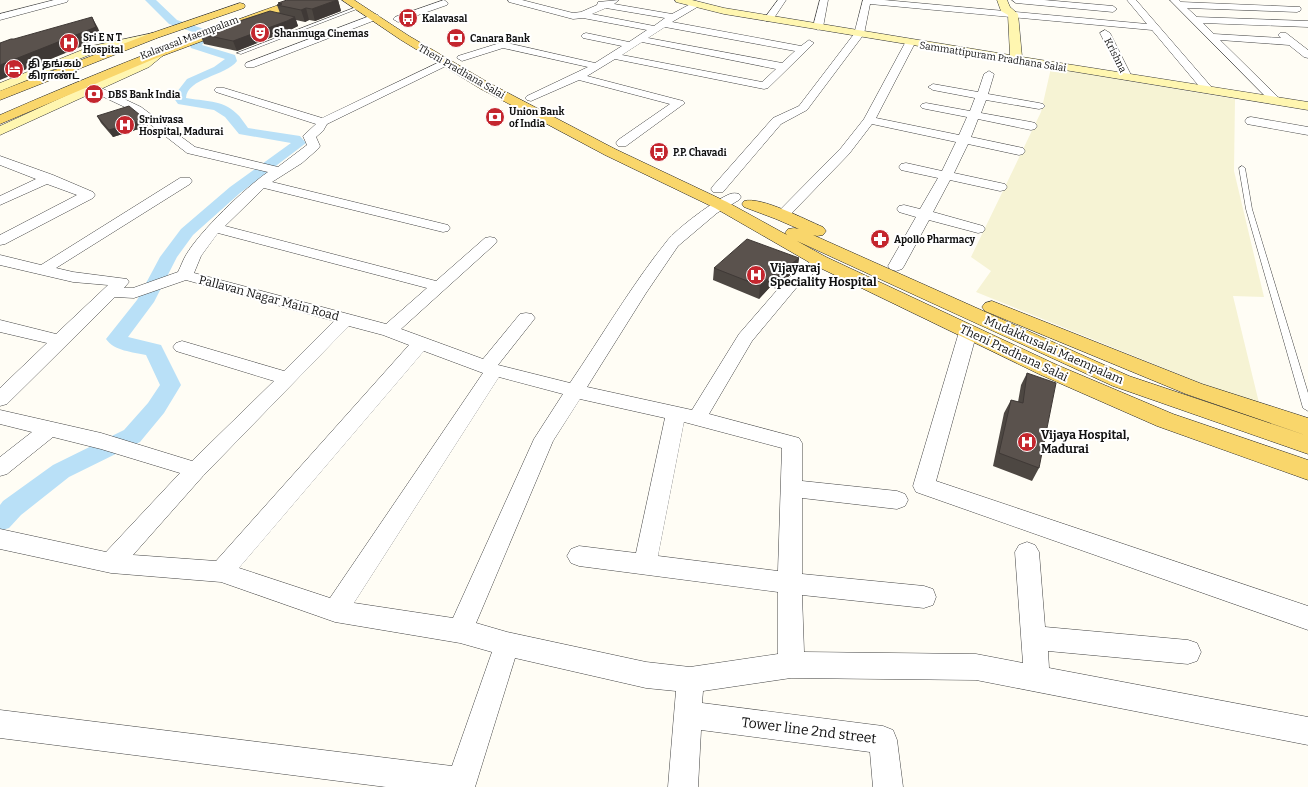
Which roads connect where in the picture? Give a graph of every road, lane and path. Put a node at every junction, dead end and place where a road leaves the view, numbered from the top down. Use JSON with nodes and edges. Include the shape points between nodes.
{"nodes":[{"id":1,"x":276,"y":0,"type":"edge"},
{"id":2,"x":300,"y":0,"type":"edge"},
{"id":3,"x":347,"y":0,"type":"edge"},
{"id":4,"x":512,"y":0,"type":"edge"},
{"id":5,"x":615,"y":0,"type":"edge"},
{"id":6,"x":680,"y":0,"type":"edge"},
{"id":7,"x":782,"y":0,"type":"edge"},
{"id":8,"x":824,"y":0,"type":"edge"},
{"id":9,"x":1002,"y":0,"type":"edge"},
{"id":10,"x":1016,"y":0,"type":"edge"},
{"id":11,"x":1131,"y":0,"type":"edge"},
{"id":12,"x":1284,"y":0,"type":"edge"},
{"id":13,"x":58,"y":1,"type":"edge"},
{"id":14,"x":867,"y":1,"type":"edge"},
{"id":15,"x":251,"y":2,"type":"dead end"},
{"id":16,"x":593,"y":2,"type":"dead end"},
{"id":17,"x":1177,"y":2,"type":"edge"},
{"id":18,"x":444,"y":3,"type":"dead end"},
{"id":19,"x":364,"y":4,"type":"edge"},
{"id":20,"x":696,"y":4,"type":"junction"},
{"id":21,"x":605,"y":5,"type":"junction"},
{"id":22,"x":1247,"y":7,"type":"junction"},
{"id":23,"x":1113,"y":9,"type":"dead end"},
{"id":24,"x":1293,"y":9,"type":"junction"},
{"id":25,"x":1013,"y":14,"type":"junction"},
{"id":26,"x":583,"y":15,"type":"junction"},
{"id":27,"x":0,"y":17,"type":"edge"},
{"id":28,"x":375,"y":17,"type":"junction"},
{"id":29,"x":689,"y":18,"type":"dead end"},
{"id":30,"x":1308,"y":18,"type":"edge"},
{"id":31,"x":398,"y":19,"type":"junction"},
{"id":32,"x":671,"y":19,"type":"junction"},
{"id":33,"x":770,"y":19,"type":"junction"},
{"id":34,"x":1194,"y":20,"type":"junction"},
{"id":35,"x":703,"y":21,"type":"dead end"},
{"id":36,"x":1267,"y":22,"type":"junction"},
{"id":37,"x":252,"y":24,"type":"edge"},
{"id":38,"x":302,"y":24,"type":"edge"},
{"id":39,"x":1308,"y":24,"type":"edge"},
{"id":40,"x":310,"y":26,"type":"junction"},
{"id":41,"x":818,"y":27,"type":"junction"},
{"id":42,"x":222,"y":28,"type":"junction"},
{"id":43,"x":738,"y":28,"type":"dead end"},
{"id":44,"x":1156,"y":28,"type":"junction"},
{"id":45,"x":656,"y":29,"type":"junction"},
{"id":46,"x":1105,"y":33,"type":"dead end"},
{"id":47,"x":859,"y":34,"type":"junction"},
{"id":48,"x":153,"y":36,"type":"junction"},
{"id":49,"x":586,"y":36,"type":"dead end"},
{"id":50,"x":1212,"y":37,"type":"junction"},
{"id":51,"x":640,"y":39,"type":"junction"},
{"id":52,"x":910,"y":42,"type":"junction"},
{"id":53,"x":1292,"y":42,"type":"junction"},
{"id":54,"x":631,"y":45,"type":"junction"},
{"id":55,"x":160,"y":52,"type":"junction"},
{"id":56,"x":239,"y":53,"type":"edge"},
{"id":57,"x":1308,"y":55,"type":"edge"},
{"id":58,"x":614,"y":56,"type":"junction"},
{"id":59,"x":462,"y":58,"type":"junction"},
{"id":60,"x":1016,"y":59,"type":"junction"},
{"id":61,"x":446,"y":62,"type":"junction"},
{"id":62,"x":250,"y":65,"type":"dead end"},
{"id":63,"x":597,"y":66,"type":"junction"},
{"id":64,"x":784,"y":67,"type":"junction"},
{"id":65,"x":989,"y":74,"type":"dead end"},
{"id":66,"x":578,"y":77,"type":"junction"},
{"id":67,"x":1128,"y":77,"type":"junction"},
{"id":68,"x":0,"y":87,"type":"edge"},
{"id":69,"x":933,"y":87,"type":"dead end"},
{"id":70,"x":93,"y":88,"type":"junction"},
{"id":71,"x":220,"y":90,"type":"dead end"},
{"id":72,"x":1208,"y":90,"type":"junction"},
{"id":73,"x":0,"y":96,"type":"edge"},
{"id":74,"x":982,"y":96,"type":"junction"},
{"id":75,"x":531,"y":98,"type":"junction"},
{"id":76,"x":1276,"y":101,"type":"junction"},
{"id":77,"x":0,"y":106,"type":"edge"},
{"id":78,"x":926,"y":106,"type":"dead end"},
{"id":79,"x":1039,"y":106,"type":"dead end"},
{"id":80,"x":1308,"y":106,"type":"edge"},
{"id":81,"x":0,"y":113,"type":"edge"},
{"id":82,"x":975,"y":115,"type":"junction"},
{"id":83,"x":0,"y":120,"type":"edge"},
{"id":84,"x":869,"y":120,"type":"junction"},
{"id":85,"x":1251,"y":121,"type":"dead end"},
{"id":86,"x":323,"y":122,"type":"junction"},
{"id":87,"x":1032,"y":126,"type":"dead end"},
{"id":88,"x":0,"y":131,"type":"edge"},
{"id":89,"x":1308,"y":131,"type":"edge"},
{"id":90,"x":964,"y":140,"type":"junction"},
{"id":91,"x":622,"y":143,"type":"junction"},
{"id":92,"x":636,"y":150,"type":"dead end"},
{"id":93,"x":1019,"y":151,"type":"dead end"},
{"id":94,"x":3,"y":164,"type":"edge"},
{"id":95,"x":906,"y":167,"type":"dead end"},
{"id":96,"x":1242,"y":168,"type":"dead end"},
{"id":97,"x":276,"y":169,"type":"junction"},
{"id":98,"x":945,"y":175,"type":"junction"},
{"id":99,"x":48,"y":178,"type":"junction"},
{"id":100,"x":185,"y":181,"type":"dead end"},
{"id":101,"x":261,"y":183,"type":"junction"},
{"id":102,"x":705,"y":183,"type":"dead end"},
{"id":103,"x":1000,"y":187,"type":"dead end"},
{"id":104,"x":0,"y":201,"type":"edge"},
{"id":105,"x":731,"y":201,"type":"junction"},
{"id":106,"x":904,"y":209,"type":"dead end"},
{"id":107,"x":782,"y":215,"type":"junction"},
{"id":108,"x":923,"y":215,"type":"junction"},
{"id":109,"x":215,"y":228,"type":"junction"},
{"id":110,"x":443,"y":228,"type":"dead end"},
{"id":111,"x":978,"y":229,"type":"dead end"},
{"id":112,"x":808,"y":238,"type":"joint"},
{"id":113,"x":0,"y":241,"type":"edge"},
{"id":114,"x":490,"y":241,"type":"dead end"},
{"id":115,"x":0,"y":260,"type":"edge"},
{"id":116,"x":820,"y":261,"type":"junction"},
{"id":117,"x":896,"y":266,"type":"junction"},
{"id":118,"x":43,"y":270,"type":"junction"},
{"id":119,"x":178,"y":277,"type":"junction"},
{"id":120,"x":440,"y":287,"type":"junction"},
{"id":121,"x":110,"y":292,"type":"junction"},
{"id":122,"x":526,"y":318,"type":"dead end"},
{"id":123,"x":346,"y":319,"type":"junction"},
{"id":124,"x":0,"y":326,"type":"edge"},
{"id":125,"x":389,"y":331,"type":"junction"},
{"id":126,"x":968,"y":332,"type":"junction"},
{"id":127,"x":60,"y":341,"type":"junction"},
{"id":128,"x":421,"y":343,"type":"junction"},
{"id":129,"x":182,"y":348,"type":"dead end"},
{"id":130,"x":490,"y":368,"type":"junction"},
{"id":131,"x":287,"y":378,"type":"junction"},
{"id":132,"x":575,"y":391,"type":"junction"},
{"id":133,"x":0,"y":399,"type":"edge"},
{"id":134,"x":1308,"y":408,"type":"edge"},
{"id":135,"x":0,"y":416,"type":"edge"},
{"id":136,"x":686,"y":416,"type":"junction"},
{"id":137,"x":1308,"y":427,"type":"edge"},
{"id":138,"x":50,"y":429,"type":"junction"},
{"id":139,"x":1308,"y":445,"type":"edge"},
{"id":140,"x":0,"y":468,"type":"edge"},
{"id":141,"x":196,"y":470,"type":"junction"},
{"id":142,"x":1308,"y":470,"type":"edge"},
{"id":143,"x":791,"y":488,"type":"junction"},
{"id":144,"x":897,"y":500,"type":"dead end"},
{"id":145,"x":0,"y":539,"type":"edge"},
{"id":146,"x":1027,"y":552,"type":"dead end"},
{"id":147,"x":579,"y":556,"type":"dead end"},
{"id":148,"x":111,"y":563,"type":"junction"},
{"id":149,"x":645,"y":564,"type":"junction"},
{"id":150,"x":221,"y":572,"type":"junction"},
{"id":151,"x":790,"y":583,"type":"junction"},
{"id":152,"x":924,"y":597,"type":"dead end"},
{"id":153,"x":335,"y":611,"type":"junction"},
{"id":154,"x":1308,"y":618,"type":"edge"},
{"id":155,"x":460,"y":631,"type":"junction"},
{"id":156,"x":1034,"y":638,"type":"junction"},
{"id":157,"x":507,"y":644,"type":"junction"},
{"id":158,"x":1188,"y":652,"type":"dead end"},
{"id":159,"x":791,"y":665,"type":"junction"},
{"id":160,"x":1037,"y":679,"type":"junction"},
{"id":161,"x":690,"y":680,"type":"junction"},
{"id":162,"x":687,"y":715,"type":"junction"},
{"id":163,"x":0,"y":724,"type":"edge"},
{"id":164,"x":1308,"y":731,"type":"edge"},
{"id":165,"x":461,"y":784,"type":"edge"},
{"id":166,"x":683,"y":787,"type":"edge"},
{"id":167,"x":888,"y":787,"type":"edge"}],
"edges":[{"from":1,"to":77,"type":"main road","name":"Kalavasal Maempalam","via":[[125,54]]},
{"from":2,"to":42,"type":"main road"},
{"from":2,"to":81,"type":"main road","name":"Kalavasal Maempalam","via":[[219,25],[134,57]]},
{"from":3,"to":19,"type":"main road","name":"Theni Pradhana Salai"},
{"from":4,"to":26,"type":"street","via":[[565,15]]},
{"from":5,"to":21,"type":"street"},
{"from":6,"to":20,"type":"street","name":"Sammattipuram Pradhana Salai"},
{"from":7,"to":33,"type":"street"},
{"from":8,"to":41,"type":"street"},
{"from":9,"to":25,"type":"street","via":[[1005,8]]},
{"from":10,"to":23,"type":"street"},
{"from":11,"to":44,"type":"street"},
{"from":12,"to":24,"type":"street","via":[[1297,9]]},
{"from":13,"to":27,"type":"street"},
{"from":14,"to":25,"type":"street"},
{"from":14,"to":47,"type":"street"},
{"from":15,"to":48,"type":"main road"},
{"from":16,"to":21,"type":"street"},
{"from":17,"to":22,"type":"street"},
{"from":17,"to":34,"type":"street"},
{"from":18,"to":31,"type":"street"},
{"from":19,"to":28,"type":"main road","name":"Theni Pradhana Salai"},
{"from":19,"to":31,"type":"main road","name":"Theni Pradhana Salai"},
{"from":19,"to":40,"type":"lane"},
{"from":20,"to":32,"type":"street"},
{"from":20,"to":33,"type":"street","name":"Sammattipuram Pradhana Salai"},
{"from":21,"to":26,"type":"street"},
{"from":21,"to":32,"type":"street"},
{"from":22,"to":24,"type":"street"},
{"from":22,"to":36,"type":"street"},
{"from":24,"to":30,"type":"street"},
{"from":25,"to":44,"type":"street"},
{"from":25,"to":60,"type":"street"},
{"from":26,"to":45,"type":"street"},
{"from":28,"to":61,"type":"main road","name":"Theni Pradhana Salai"},
{"from":28,"to":62,"type":"street"},
{"from":29,"to":32,"type":"street"},
{"from":31,"to":59,"type":"main road","name":"Theni Pradhana Salai"},
{"from":32,"to":45,"type":"street"},
{"from":32,"to":64,"type":"street","via":[[806,46]]},
{"from":33,"to":41,"type":"street","name":"Sammattipuram Pradhana Salai"},
{"from":34,"to":36,"type":"street"},
{"from":34,"to":50,"type":"street"},
{"from":35,"to":43,"type":"street"},
{"from":36,"to":39,"type":"street"},
{"from":36,"to":53,"type":"street"},
{"from":37,"to":42,"type":"lane","via":[[230,31]]},
{"from":38,"to":40,"type":"lane"},
{"from":40,"to":56,"type":"lane"},
{"from":41,"to":47,"type":"street","name":"Sammattipuram Pradhana Salai"},
{"from":42,"to":55,"type":"main road"},
{"from":44,"to":72,"type":"street"},
{"from":45,"to":51,"type":"street"},
{"from":46,"to":67,"type":"street","name":"Krishna"},
{"from":47,"to":52,"type":"street","name":"Sammattipuram Pradhana Salai"},
{"from":47,"to":105,"type":"street","via":[[802,108],[777,121]]},
{"from":48,"to":68,"type":"street","via":[[96,48]]},
{"from":48,"to":73,"type":"main road"},
{"from":49,"to":54,"type":"street"},
{"from":50,"to":53,"type":"street"},
{"from":50,"to":76,"type":"street"},
{"from":51,"to":54,"type":"street"},
{"from":51,"to":64,"type":"street"},
{"from":52,"to":60,"type":"street","name":"Sammattipuram Pradhana Salai"},
{"from":52,"to":84,"type":"street"},
{"from":53,"to":57,"type":"street"},
{"from":54,"to":58,"type":"street"},
{"from":55,"to":70,"type":"street","via":[[145,64]]},
{"from":55,"to":83,"type":"main road"},
{"from":58,"to":63,"type":"street"},
{"from":58,"to":64,"type":"street","via":[[764,86]]},
{"from":59,"to":63,"type":"street","via":[[503,45]]},
{"from":59,"to":75,"type":"main road","name":"Theni Pradhana Salai"},
{"from":60,"to":67,"type":"street","name":"Sammattipuram Pradhana Salai"},
{"from":61,"to":86,"type":"street","name":"Pallavan Nagar Main Road"},
{"from":61,"to":105,"type":"main road","name":"Theni Pradhana Salai","via":[[485,86],[610,152]]},
{"from":63,"to":66,"type":"street"},
{"from":65,"to":74,"type":"street"},
{"from":66,"to":75,"type":"street"},
{"from":66,"to":91,"type":"street","via":[[679,103]]},
{"from":67,"to":72,"type":"street","name":"Sammattipuram Pradhana Salai"},
{"from":69,"to":74,"type":"street"},
{"from":70,"to":88,"type":"street"},
{"from":70,"to":97,"type":"street","via":[[137,109],[191,150]]},
{"from":71,"to":86,"type":"street"},
{"from":72,"to":76,"type":"street","name":"Sammattipuram Pradhana Salai"},
{"from":74,"to":79,"type":"street"},
{"from":74,"to":82,"type":"street"},
{"from":75,"to":91,"type":"main road","name":"Theni Pradhana Salai"},
{"from":76,"to":80,"type":"street","name":"Sammattipuram Pradhana Salai"},
{"from":78,"to":82,"type":"street"},
{"from":82,"to":87,"type":"street"},
{"from":82,"to":90,"type":"street"},
{"from":84,"to":90,"type":"street"},
{"from":84,"to":107,"type":"street","via":[[844,151]]},
{"from":85,"to":89,"type":"street"},
{"from":86,"to":97,"type":"street","name":"Pallavan Nagar Main Road","via":[[309,136],[314,146],[297,160]]},
{"from":90,"to":93,"type":"street"},
{"from":90,"to":98,"type":"street"},
{"from":91,"to":92,"type":"main road","name":"Theni Pradhana Salai"},
{"from":94,"to":99,"type":"street"},
{"from":95,"to":98,"type":"street"},
{"from":96,"to":134,"type":"lane","via":[[1249,209]]},
{"from":97,"to":101,"type":"street","name":"Pallavan Nagar Main Road"},
{"from":98,"to":103,"type":"street"},
{"from":98,"to":108,"type":"street"},
{"from":99,"to":104,"type":"street"},
{"from":99,"to":113,"type":"street","via":[[88,195]]},
{"from":100,"to":118,"type":"street"},
{"from":101,"to":109,"type":"street","name":"Pallavan Nagar Main Road"},
{"from":101,"to":110,"type":"street"},
{"from":102,"to":105,"type":"main road","name":"Theni Pradhana Salai"},
{"from":105,"to":107,"type":"main road","name":"Theni Pradhana Salai"},
{"from":105,"to":112,"type":"main road","name":"Theni Pradhana Salai"},
{"from":105,"to":116,"type":"main road","name":"Theni Pradhana Salai"},
{"from":105,"to":132,"type":"street","via":[[712,210],[673,243]]},
{"from":106,"to":108,"type":"street"},
{"from":107,"to":117,"type":"main road","name":"Theni Pradhana Salai"},
{"from":108,"to":111,"type":"street"},
{"from":108,"to":117,"type":"street"},
{"from":109,"to":119,"type":"street","name":"Pallavan Nagar Main Road"},
{"from":109,"to":120,"type":"street"},
{"from":112,"to":139,"type":"main road","name":"Mudakkusalai Maempalam","via":[[1121,381]]},
{"from":114,"to":120,"type":"street"},
{"from":115,"to":118,"type":"street"},
{"from":116,"to":126,"type":"main road","name":"Theni Pradhana Salai"},
{"from":116,"to":136,"type":"street","via":[[792,284],[745,338]]},
{"from":117,"to":137,"type":"main road","name":"Theni Pradhana Salai","via":[[1194,389]]},
{"from":118,"to":121,"type":"street","via":[[73,277],[121,282]]},
{"from":119,"to":121,"type":"street","via":[[134,294]]},
{"from":119,"to":123,"type":"street","name":"Pallavan Nagar Main Road"},
{"from":120,"to":125,"type":"street"},
{"from":121,"to":127,"type":"street"},
{"from":122,"to":130,"type":"street"},
{"from":123,"to":125,"type":"street","name":"Pallavan Nagar Main Road"},
{"from":123,"to":131,"type":"street"},
{"from":124,"to":127,"type":"street"},
{"from":125,"to":128,"type":"street","name":"Pallavan Nagar Main Road"},
{"from":126,"to":142,"type":"main road","name":"Theni Pradhana Salai","via":[[1165,420]]},
{"from":126,"to":154,"type":"street","via":[[924,486]]},
{"from":127,"to":133,"type":"street"},
{"from":128,"to":130,"type":"street","name":"Pallavan Nagar Main Road"},
{"from":128,"to":150,"type":"street"},
{"from":129,"to":131,"type":"street"},
{"from":130,"to":132,"type":"street","name":"Pallavan Nagar Main Road"},
{"from":130,"to":153,"type":"street"},
{"from":131,"to":141,"type":"street"},
{"from":132,"to":136,"type":"street","name":"Pallavan Nagar Main Road"},
{"from":132,"to":155,"type":"street","via":[[544,439]]},
{"from":135,"to":138,"type":"street"},
{"from":136,"to":143,"type":"street","name":"Pallavan Nagar Main Road","via":[[792,443]]},
{"from":136,"to":149,"type":"street"},
{"from":138,"to":140,"type":"street"},
{"from":138,"to":141,"type":"street","via":[[101,441]]},
{"from":141,"to":148,"type":"street"},
{"from":143,"to":144,"type":"street"},
{"from":143,"to":151,"type":"street"},
{"from":145,"to":148,"type":"street"},
{"from":146,"to":156,"type":"street"},
{"from":147,"to":149,"type":"street"},
{"from":148,"to":150,"type":"street"},
{"from":149,"to":151,"type":"street"},
{"from":150,"to":153,"type":"street"},
{"from":151,"to":152,"type":"street"},
{"from":151,"to":159,"type":"street"},
{"from":153,"to":155,"type":"street"},
{"from":155,"to":157,"type":"street"},
{"from":156,"to":158,"type":"street"},
{"from":156,"to":160,"type":"street"},
{"from":157,"to":161,"type":"street","via":[[646,675]]},
{"from":157,"to":165,"type":"street"},
{"from":159,"to":160,"type":"street","via":[[976,667]]},
{"from":159,"to":161,"type":"street"},
{"from":160,"to":164,"type":"street"},
{"from":161,"to":162,"type":"street"},
{"from":162,"to":166,"type":"street"},
{"from":162,"to":167,"type":"street","name":"Tower line 2nd street","via":[[883,740]]},
{"from":163,"to":165,"type":"street"}]}
